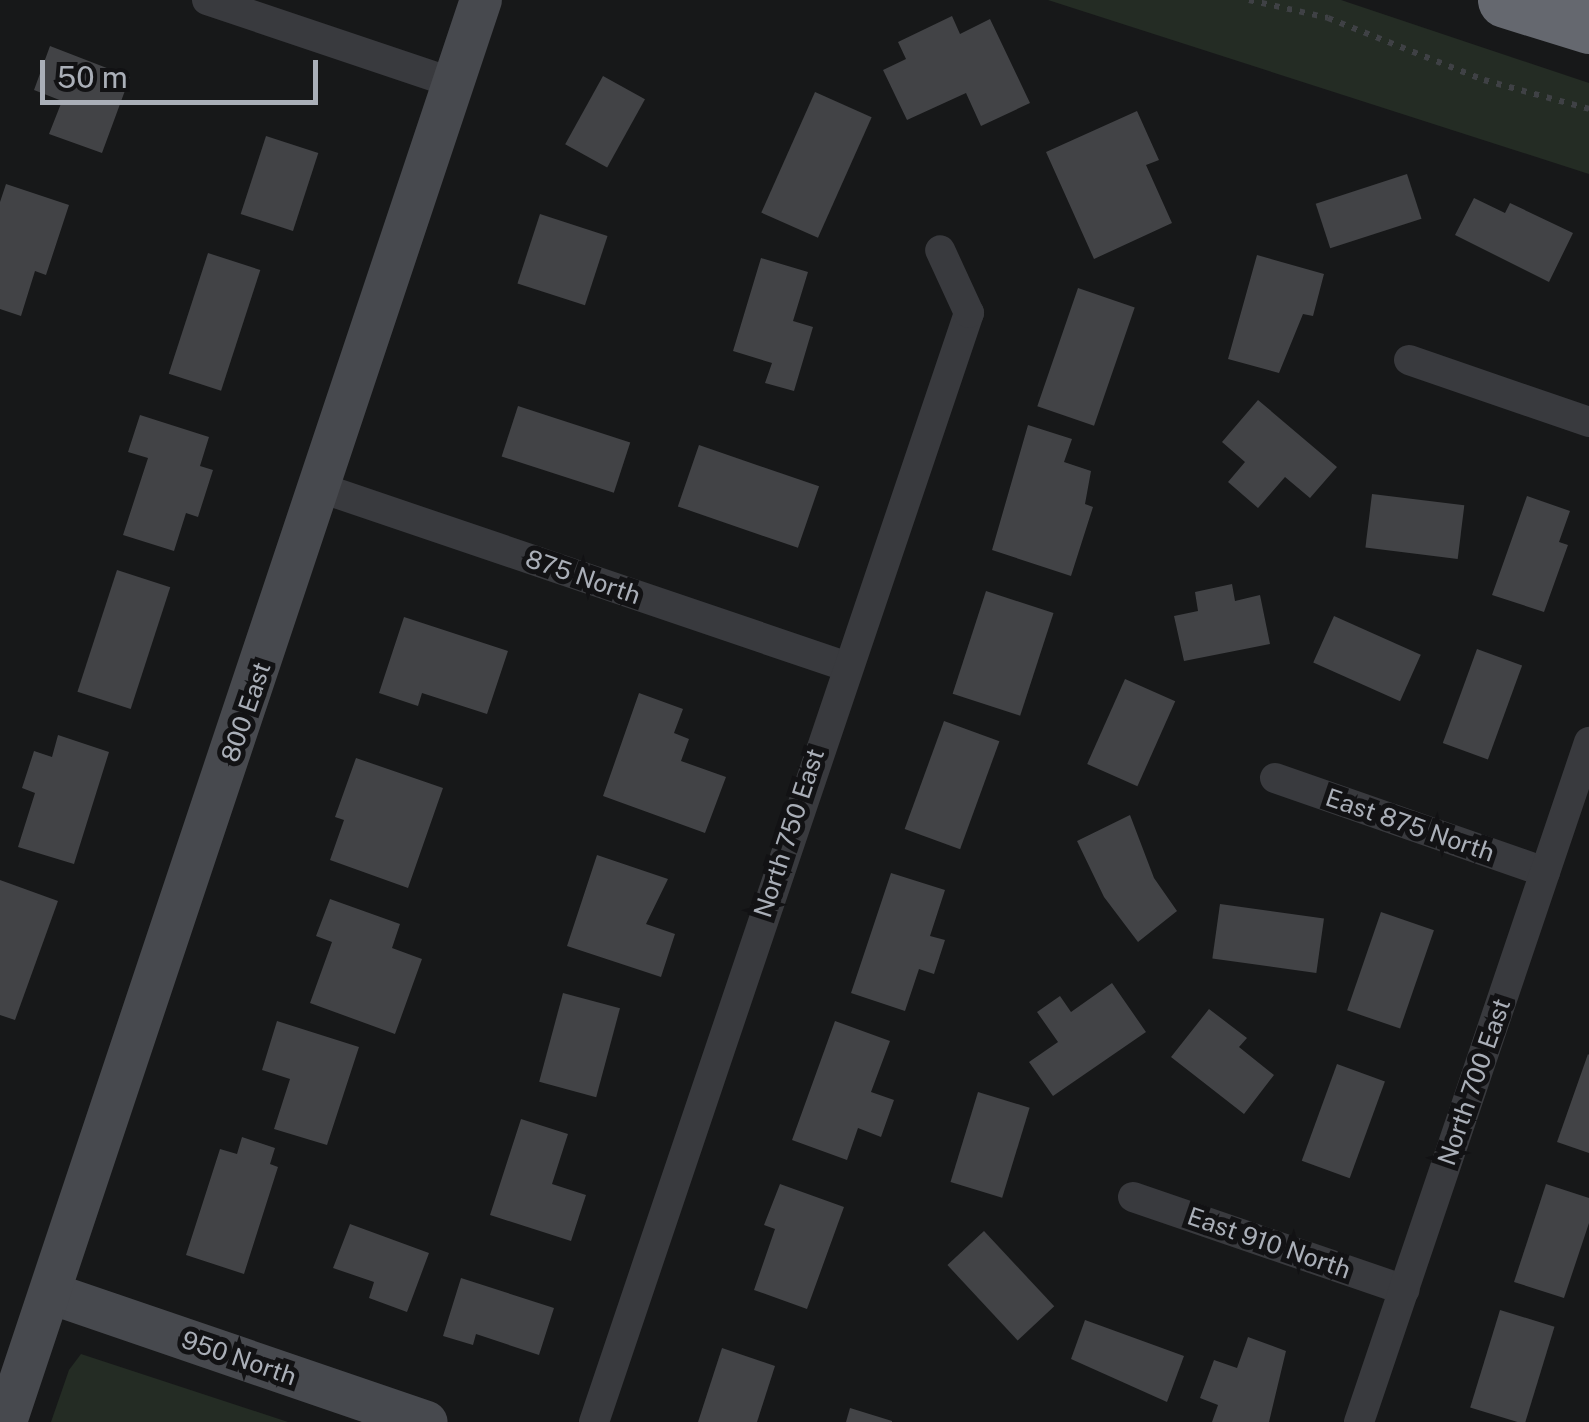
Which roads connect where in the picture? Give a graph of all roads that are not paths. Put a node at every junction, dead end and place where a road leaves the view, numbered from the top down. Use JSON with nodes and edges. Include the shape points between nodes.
{"nodes":[{"id":1,"x":208,"y":0,"type":"edge"},
{"id":2,"x":481,"y":0,"type":"edge"},
{"id":3,"x":1505,"y":0,"type":"edge"},
{"id":4,"x":1589,"y":26,"type":"edge"},
{"id":5,"x":457,"y":84,"type":"junction"},
{"id":6,"x":940,"y":250,"type":"dead end"},
{"id":7,"x":1409,"y":360,"type":"dead end"},
{"id":8,"x":1589,"y":422,"type":"edge"},
{"id":9,"x":320,"y":488,"type":"junction"},
{"id":10,"x":845,"y":666,"type":"junction"},
{"id":11,"x":1589,"y":742,"type":"edge"},
{"id":12,"x":1275,"y":778,"type":"dead end"},
{"id":13,"x":1544,"y":872,"type":"junction"},
{"id":14,"x":1133,"y":1197,"type":"dead end"},
{"id":15,"x":1404,"y":1290,"type":"junction"},
{"id":16,"x":50,"y":1293,"type":"junction"},
{"id":17,"x":6,"y":1422,"type":"edge"},
{"id":18,"x":428,"y":1422,"type":"edge"},
{"id":19,"x":594,"y":1422,"type":"edge"},
{"id":20,"x":1359,"y":1422,"type":"edge"}],
"edges":[{"from":1,"to":5,"type":"street"},
{"from":2,"to":5,"type":"main road","name":"800 East"},
{"from":3,"to":4,"type":"highway"},
{"from":5,"to":9,"type":"main road","name":"800 East"},
{"from":6,"to":10,"type":"street","name":"North 750 East","via":[[969,313]]},
{"from":7,"to":8,"type":"street"},
{"from":9,"to":10,"type":"street","name":"875 North"},
{"from":9,"to":16,"type":"main road","name":"800 East"},
{"from":10,"to":19,"type":"street","name":"North 750 East"},
{"from":11,"to":13,"type":"street","name":"North 700 East"},
{"from":12,"to":13,"type":"street","name":"East 875 North"},
{"from":13,"to":15,"type":"street","name":"North 700 East"},
{"from":14,"to":15,"type":"street","name":"East 910 North"},
{"from":15,"to":20,"type":"street","name":"North 700 East"},
{"from":16,"to":17,"type":"main road","name":"800 East"},
{"from":16,"to":18,"type":"main road","name":"950 North"}]}
